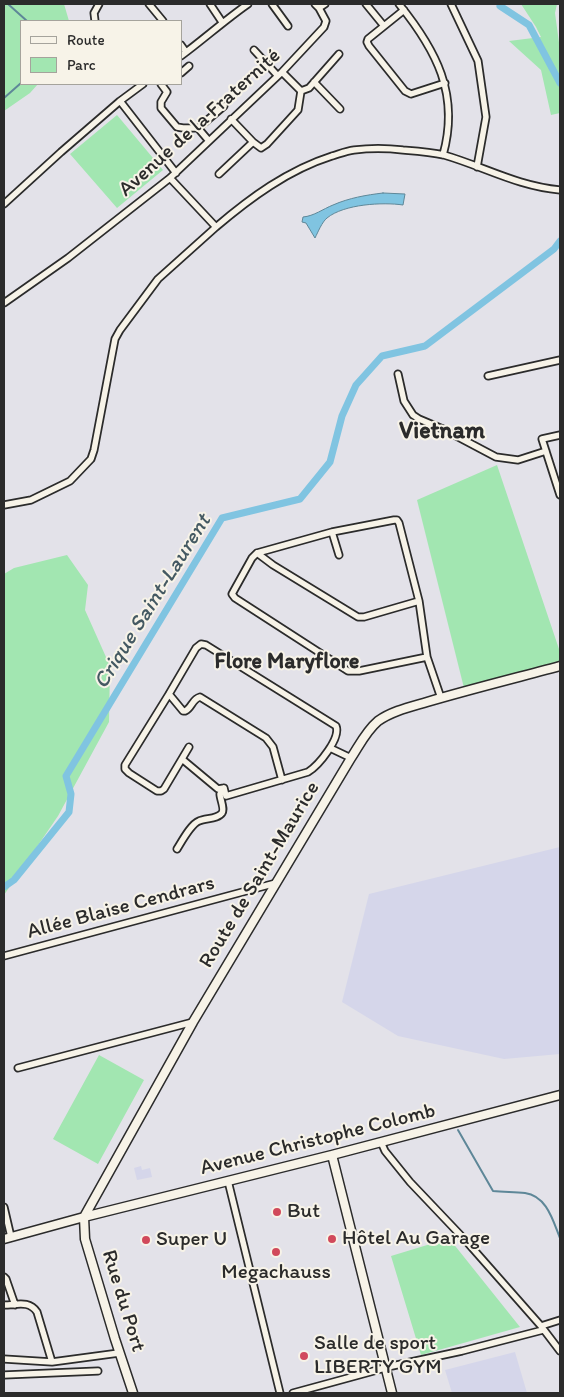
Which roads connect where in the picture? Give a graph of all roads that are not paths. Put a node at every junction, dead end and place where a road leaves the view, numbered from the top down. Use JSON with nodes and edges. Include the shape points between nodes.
{"nodes":[{"id":1,"x":99,"y":4,"type":"edge"},
{"id":2,"x":149,"y":4,"type":"edge"},
{"id":3,"x":210,"y":4,"type":"edge"},
{"id":4,"x":248,"y":4,"type":"edge"},
{"id":5,"x":272,"y":4,"type":"edge"},
{"id":6,"x":325,"y":4,"type":"edge"},
{"id":7,"x":366,"y":4,"type":"edge"},
{"id":8,"x":399,"y":4,"type":"edge"},
{"id":9,"x":451,"y":4,"type":"edge"},
{"id":10,"x":317,"y":6,"type":"edge"},
{"id":11,"x":404,"y":10,"type":"junction"},
{"id":12,"x":95,"y":20,"type":"edge"},
{"id":13,"x":162,"y":20,"type":"edge"},
{"id":14,"x":222,"y":22,"type":"junction"},
{"id":15,"x":288,"y":26,"type":"dead end"},
{"id":16,"x":384,"y":26,"type":"junction"},
{"id":17,"x":254,"y":50,"type":"dead end"},
{"id":18,"x":184,"y":54,"type":"edge"},
{"id":19,"x":339,"y":54,"type":"dead end"},
{"id":20,"x":189,"y":66,"type":"dead end"},
{"id":21,"x":182,"y":72,"type":"edge"},
{"id":22,"x":280,"y":73,"type":"junction"},
{"id":23,"x":314,"y":82,"type":"junction"},
{"id":24,"x":445,"y":83,"type":"junction"},
{"id":25,"x":142,"y":85,"type":"edge"},
{"id":26,"x":164,"y":85,"type":"edge"},
{"id":27,"x":301,"y":91,"type":"junction"},
{"id":28,"x":120,"y":101,"type":"junction"},
{"id":29,"x":224,"y":106,"type":"dead end"},
{"id":30,"x":340,"y":109,"type":"dead end"},
{"id":31,"x":231,"y":119,"type":"junction"},
{"id":32,"x":198,"y":128,"type":"junction"},
{"id":33,"x":209,"y":141,"type":"junction"},
{"id":34,"x":253,"y":142,"type":"junction"},
{"id":35,"x":443,"y":155,"type":"junction"},
{"id":36,"x":477,"y":167,"type":"junction"},
{"id":37,"x":176,"y":173,"type":"junction"},
{"id":38,"x":219,"y":174,"type":"dead end"},
{"id":39,"x":170,"y":178,"type":"junction"},
{"id":40,"x":560,"y":190,"type":"edge"},
{"id":41,"x":4,"y":204,"type":"edge"},
{"id":42,"x":216,"y":227,"type":"junction"},
{"id":43,"x":4,"y":303,"type":"edge"},
{"id":44,"x":560,"y":360,"type":"edge"},
{"id":45,"x":398,"y":374,"type":"dead end"},
{"id":46,"x":488,"y":376,"type":"dead end"},
{"id":47,"x":560,"y":435,"type":"edge"},
{"id":48,"x":546,"y":452,"type":"junction"},
{"id":49,"x":560,"y":495,"type":"edge"},
{"id":50,"x":4,"y":505,"type":"edge"},
{"id":51,"x":332,"y":532,"type":"junction"},
{"id":52,"x":258,"y":554,"type":"junction"},
{"id":53,"x":339,"y":555,"type":"dead end"},
{"id":54,"x":418,"y":601,"type":"junction"},
{"id":55,"x":427,"y":657,"type":"junction"},
{"id":56,"x":560,"y":666,"type":"edge"},
{"id":57,"x":169,"y":694,"type":"junction"},
{"id":58,"x":441,"y":698,"type":"junction"},
{"id":59,"x":189,"y":747,"type":"dead end"},
{"id":60,"x":330,"y":748,"type":"junction"},
{"id":61,"x":351,"y":758,"type":"junction"},
{"id":62,"x":182,"y":759,"type":"junction"},
{"id":63,"x":282,"y":780,"type":"junction"},
{"id":64,"x":224,"y":788,"type":"junction"},
{"id":65,"x":177,"y":849,"type":"dead end"},
{"id":66,"x":276,"y":882,"type":"junction"},
{"id":67,"x":4,"y":956,"type":"edge"},
{"id":68,"x":193,"y":1022,"type":"junction"},
{"id":69,"x":18,"y":1068,"type":"dead end"},
{"id":70,"x":560,"y":1095,"type":"edge"},
{"id":71,"x":381,"y":1142,"type":"junction"},
{"id":72,"x":332,"y":1155,"type":"junction"},
{"id":73,"x":228,"y":1181,"type":"junction"},
{"id":74,"x":4,"y":1207,"type":"edge"},
{"id":75,"x":84,"y":1217,"type":"junction"},
{"id":76,"x":7,"y":1238,"type":"edge"},
{"id":77,"x":4,"y":1277,"type":"edge"},
{"id":78,"x":4,"y":1305,"type":"edge"},
{"id":79,"x":15,"y":1305,"type":"junction"},
{"id":80,"x":560,"y":1320,"type":"edge"},
{"id":81,"x":542,"y":1328,"type":"junction"},
{"id":82,"x":560,"y":1351,"type":"edge"},
{"id":83,"x":120,"y":1353,"type":"junction"},
{"id":84,"x":4,"y":1358,"type":"edge"},
{"id":85,"x":52,"y":1362,"type":"junction"},
{"id":86,"x":385,"y":1368,"type":"junction"},
{"id":87,"x":98,"y":1371,"type":"dead end"},
{"id":88,"x":4,"y":1375,"type":"edge"},
{"id":89,"x":133,"y":1393,"type":"edge"},
{"id":90,"x":280,"y":1393,"type":"edge"},
{"id":91,"x":293,"y":1393,"type":"edge"},
{"id":92,"x":392,"y":1393,"type":"edge"}],
"edges":[{"from":1,"to":12,"type":"street","via":[[94,13]]},
{"from":2,"to":13,"type":"street"},
{"from":3,"to":14,"type":"street"},
{"from":4,"to":14,"type":"street"},
{"from":5,"to":15,"type":"street"},
{"from":6,"to":10,"type":"street"},
{"from":7,"to":16,"type":"street"},
{"from":8,"to":11,"type":"street"},
{"from":9,"to":36,"type":"street","via":[[478,61],[486,117]]},
{"from":10,"to":22,"type":"street","name":"Avenue de la Fraternité","via":[[326,21],[324,27]]},
{"from":11,"to":16,"type":"street"},
{"from":11,"to":24,"type":"street","via":[[438,63]]},
{"from":14,"to":18,"type":"street"},
{"from":16,"to":24,"type":"street","via":[[367,42],[404,91],[411,94]]},
{"from":17,"to":22,"type":"street"},
{"from":19,"to":23,"type":"street"},
{"from":20,"to":21,"type":"street"},
{"from":22,"to":27,"type":"street"},
{"from":22,"to":31,"type":"street","name":"Avenue de la Fraternité"},
{"from":23,"to":27,"type":"street"},
{"from":23,"to":30,"type":"street"},
{"from":24,"to":35,"type":"street","via":[[449,130]]},
{"from":25,"to":28,"type":"street"},
{"from":26,"to":32,"type":"street","via":[[167,92],[161,108],[177,127]]},
{"from":27,"to":34,"type":"street","via":[[298,110],[267,144],[261,148]]},
{"from":28,"to":37,"type":"street"},
{"from":28,"to":41,"type":"street"},
{"from":29,"to":32,"type":"street"},
{"from":31,"to":33,"type":"street","name":"Avenue de la Fraternité"},
{"from":31,"to":34,"type":"street"},
{"from":32,"to":33,"type":"street"},
{"from":33,"to":37,"type":"street","name":"Avenue de la Fraternité"},
{"from":34,"to":38,"type":"street"},
{"from":35,"to":36,"type":"street"},
{"from":35,"to":42,"type":"street","via":[[370,148],[351,150],[314,162],[265,189]]},
{"from":36,"to":40,"type":"street","via":[[522,184]]},
{"from":37,"to":39,"type":"street","name":"Avenue de la Fraternité"},
{"from":39,"to":42,"type":"street"},
{"from":39,"to":43,"type":"street","name":"Avenue de la Fraternité","via":[[68,258]]},
{"from":42,"to":50,"type":"street","via":[[158,280],[115,339],[91,459],[70,481],[32,500]]},
{"from":44,"to":46,"type":"street"},
{"from":45,"to":48,"type":"street","via":[[406,404],[419,420],[496,457],[518,460]]},
{"from":47,"to":48,"type":"street","via":[[542,439]]},
{"from":48,"to":49,"type":"street"},
{"from":51,"to":52,"type":"street"},
{"from":51,"to":53,"type":"street"},
{"from":51,"to":54,"type":"street","via":[[397,520]]},
{"from":52,"to":54,"type":"street","via":[[358,617]]},
{"from":52,"to":55,"type":"street","via":[[252,558],[232,594],[342,668],[359,671]]},
{"from":54,"to":55,"type":"street"},
{"from":55,"to":58,"type":"street"},
{"from":56,"to":58,"type":"street","name":"Route de Saint-Maurice"},
{"from":57,"to":60,"type":"street","via":[[196,648],[203,644],[334,724],[337,730]]},
{"from":57,"to":62,"type":"street","via":[[125,769],[160,791]]},
{"from":57,"to":63,"type":"street","via":[[183,711],[200,697],[266,738],[274,747]]},
{"from":58,"to":61,"type":"street","name":"Route de Saint-Maurice","via":[[385,716],[368,730]]},
{"from":59,"to":62,"type":"street"},
{"from":60,"to":61,"type":"street"},
{"from":60,"to":63,"type":"street","via":[[311,770]]},
{"from":61,"to":66,"type":"street","name":"Route de Saint-Maurice"},
{"from":62,"to":64,"type":"street","via":[[218,789]]},
{"from":63,"to":64,"type":"street","via":[[226,796]]},
{"from":64,"to":65,"type":"street","via":[[220,794],[222,813],[197,822]]},
{"from":66,"to":67,"type":"street","name":"Allée Blaise Cendrars"},
{"from":66,"to":68,"type":"street","name":"Route de Saint-Maurice"},
{"from":68,"to":69,"type":"street"},
{"from":68,"to":75,"type":"street","name":"Route de Saint-Maurice"},
{"from":70,"to":71,"type":"street","name":"Avenue Christophe Colomb"},
{"from":71,"to":72,"type":"street","name":"Avenue Christophe Colomb"},
{"from":71,"to":81,"type":"street","via":[[410,1182]]},
{"from":72,"to":73,"type":"street","name":"Avenue Christophe Colomb"},
{"from":72,"to":86,"type":"street"},
{"from":73,"to":75,"type":"street","name":"Avenue Christophe Colomb"},
{"from":73,"to":90,"type":"street"},
{"from":74,"to":76,"type":"street"},
{"from":75,"to":76,"type":"street","name":"Avenue Christophe Colomb"},
{"from":75,"to":83,"type":"street","name":"Rue du Port","via":[[86,1239]]},
{"from":77,"to":79,"type":"street"},
{"from":78,"to":79,"type":"street"},
{"from":79,"to":85,"type":"street","via":[[30,1304],[36,1310]]},
{"from":80,"to":81,"type":"street"},
{"from":81,"to":82,"type":"street"},
{"from":81,"to":86,"type":"street","via":[[462,1351]]},
{"from":83,"to":85,"type":"street"},
{"from":83,"to":89,"type":"street","name":"Rue du Port"},
{"from":84,"to":85,"type":"street"},
{"from":86,"to":91,"type":"street"},
{"from":86,"to":92,"type":"street"},
{"from":87,"to":88,"type":"street"}]}
